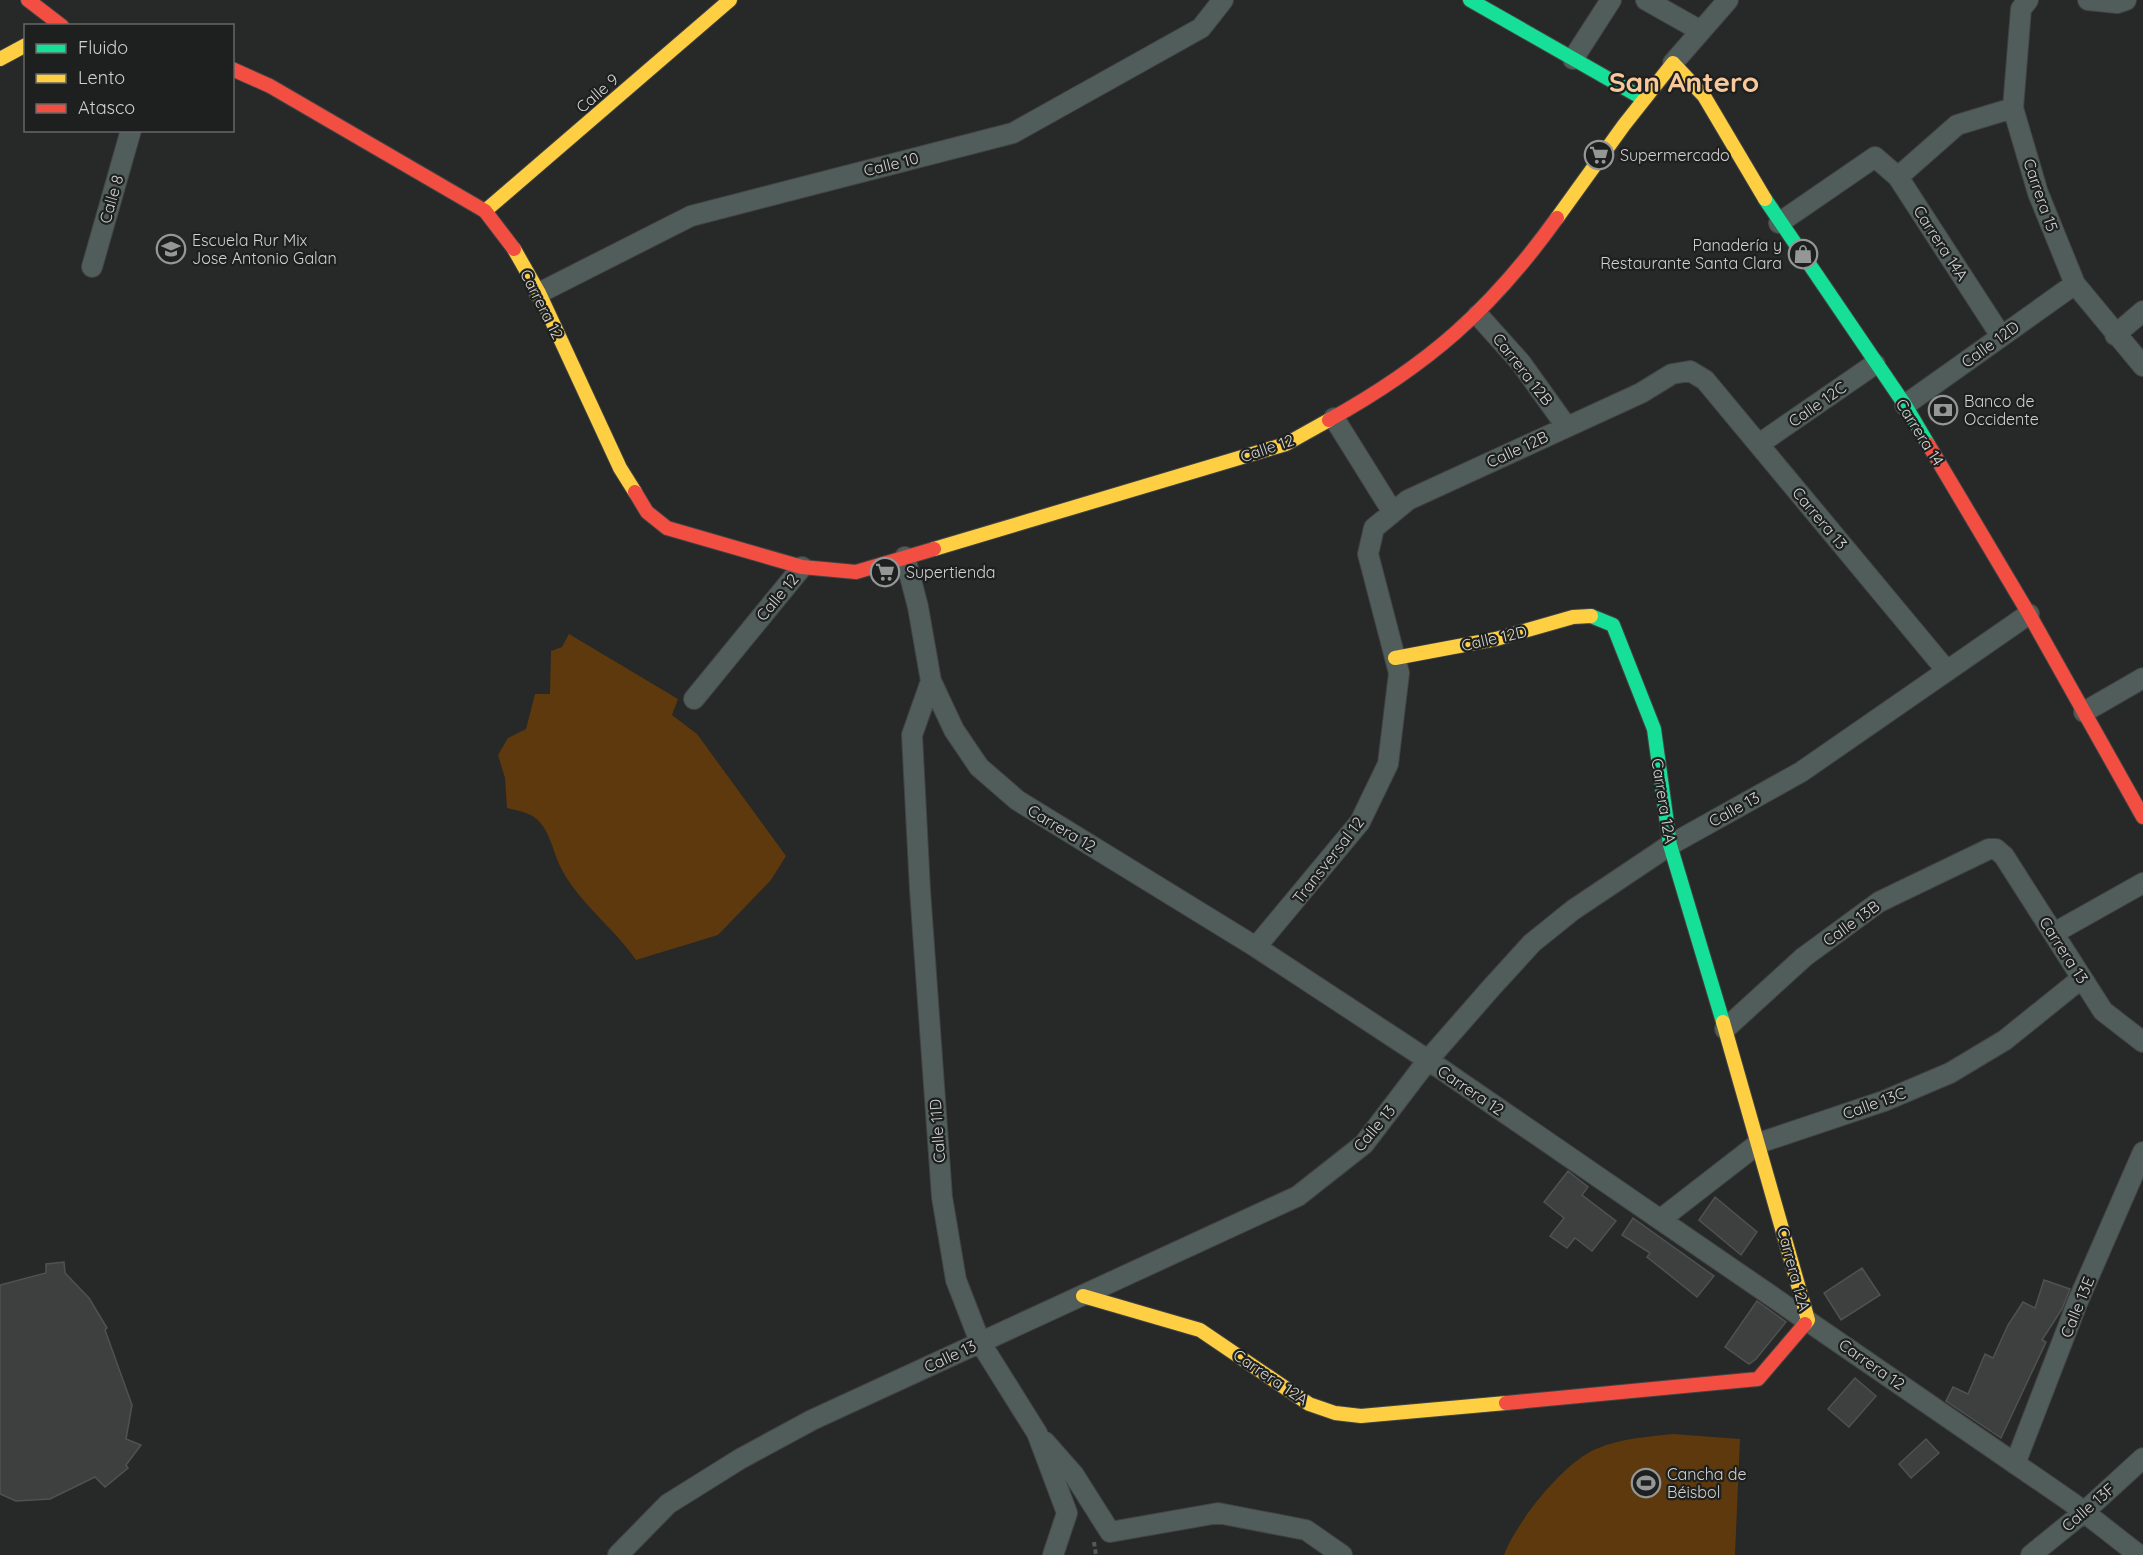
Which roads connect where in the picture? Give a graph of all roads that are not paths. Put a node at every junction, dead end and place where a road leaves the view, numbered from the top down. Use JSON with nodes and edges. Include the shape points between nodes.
{"nodes":[{"id":1,"x":28,"y":0,"type":"edge"},
{"id":2,"x":730,"y":0,"type":"edge"},
{"id":3,"x":1223,"y":0,"type":"edge"},
{"id":4,"x":1470,"y":0,"type":"edge"},
{"id":5,"x":1611,"y":0,"type":"edge"},
{"id":6,"x":1646,"y":0,"type":"edge"},
{"id":7,"x":1728,"y":0,"type":"edge"},
{"id":8,"x":2028,"y":0,"type":"edge"},
{"id":9,"x":2088,"y":0,"type":"edge"},
{"id":10,"x":2126,"y":0,"type":"edge"},
{"id":11,"x":59,"y":24,"type":"edge"},
{"id":12,"x":1701,"y":31,"type":"junction"},
{"id":13,"x":24,"y":46,"type":"edge"},
{"id":14,"x":0,"y":59,"type":"edge"},
{"id":15,"x":1573,"y":59,"type":"junction"},
{"id":16,"x":1674,"y":63,"type":"junction"},
{"id":17,"x":234,"y":70,"type":"edge"},
{"id":18,"x":1642,"y":98,"type":"junction"},
{"id":19,"x":2013,"y":108,"type":"junction"},
{"id":20,"x":130,"y":132,"type":"edge"},
{"id":21,"x":1898,"y":177,"type":"junction"},
{"id":22,"x":485,"y":211,"type":"junction"},
{"id":23,"x":1779,"y":223,"type":"junction"},
{"id":24,"x":92,"y":267,"type":"dead end"},
{"id":25,"x":2075,"y":284,"type":"junction"},
{"id":26,"x":539,"y":293,"type":"junction"},
{"id":27,"x":2143,"y":311,"type":"edge"},
{"id":28,"x":1478,"y":315,"type":"junction"},
{"id":29,"x":2115,"y":335,"type":"junction"},
{"id":30,"x":2001,"y":336,"type":"junction"},
{"id":31,"x":1875,"y":363,"type":"junction"},
{"id":32,"x":2143,"y":366,"type":"edge"},
{"id":33,"x":1690,"y":371,"type":"joint"},
{"id":34,"x":1905,"y":405,"type":"junction"},
{"id":35,"x":1334,"y":418,"type":"junction"},
{"id":36,"x":1566,"y":426,"type":"junction"},
{"id":37,"x":1759,"y":444,"type":"junction"},
{"id":38,"x":1392,"y":511,"type":"junction"},
{"id":39,"x":905,"y":557,"type":"junction"},
{"id":40,"x":802,"y":567,"type":"junction"},
{"id":41,"x":2029,"y":614,"type":"junction"},
{"id":42,"x":1592,"y":616,"type":"joint"},
{"id":43,"x":1395,"y":658,"type":"junction"},
{"id":44,"x":1947,"y":670,"type":"junction"},
{"id":45,"x":2143,"y":678,"type":"edge"},
{"id":46,"x":932,"y":681,"type":"junction"},
{"id":47,"x":694,"y":699,"type":"dead end"},
{"id":48,"x":2084,"y":712,"type":"junction"},
{"id":49,"x":2143,"y":817,"type":"edge"},
{"id":50,"x":1670,"y":845,"type":"junction"},
{"id":51,"x":1996,"y":849,"type":"joint"},
{"id":52,"x":2143,"y":883,"type":"edge"},
{"id":53,"x":2054,"y":933,"type":"junction"},
{"id":54,"x":1256,"y":947,"type":"junction"},
{"id":55,"x":2082,"y":978,"type":"junction"},
{"id":56,"x":1725,"y":1029,"type":"junction"},
{"id":57,"x":2143,"y":1042,"type":"edge"},
{"id":58,"x":1428,"y":1060,"type":"junction"},
{"id":59,"x":1759,"y":1143,"type":"junction"},
{"id":60,"x":2143,"y":1152,"type":"edge"},
{"id":61,"x":1661,"y":1219,"type":"junction"},
{"id":62,"x":1083,"y":1296,"type":"junction"},
{"id":63,"x":1808,"y":1320,"type":"junction"},
{"id":64,"x":980,"y":1342,"type":"junction"},
{"id":65,"x":1037,"y":1433,"type":"junction"},
{"id":66,"x":2143,"y":1458,"type":"edge"},
{"id":67,"x":2015,"y":1464,"type":"junction"},
{"id":68,"x":2084,"y":1512,"type":"junction"},
{"id":69,"x":618,"y":1555,"type":"edge"},
{"id":70,"x":1053,"y":1555,"type":"edge"},
{"id":71,"x":1342,"y":1555,"type":"edge"},
{"id":72,"x":2031,"y":1555,"type":"edge"},
{"id":73,"x":2139,"y":1555,"type":"edge"}],
"edges":[{"from":1,"to":11,"type":"street"},
{"from":2,"to":22,"type":"street","name":"Calle 9"},
{"from":3,"to":26,"type":"street","name":"Calle 10","via":[[1201,28],[1013,133],[691,216]]},
{"from":4,"to":15,"type":"street"},
{"from":5,"to":15,"type":"street"},
{"from":6,"to":12,"type":"street"},
{"from":7,"to":12,"type":"street","name":"Calle 12"},
{"from":8,"to":19,"type":"street","name":"Carrera 15","via":[[2021,9]]},
{"from":9,"to":10,"type":"street"},
{"from":12,"to":16,"type":"street","name":"Calle 12"},
{"from":13,"to":14,"type":"street"},
{"from":15,"to":18,"type":"street"},
{"from":16,"to":18,"type":"street","name":"Calle 12"},
{"from":16,"to":23,"type":"street","name":"Carrera 14","via":[[1704,96]]},
{"from":17,"to":22,"type":"street","name":"Carrera 12","via":[[270,86]]},
{"from":18,"to":28,"type":"street","name":"Calle 12","via":[[1565,211]]},
{"from":19,"to":21,"type":"street","via":[[1957,125]]},
{"from":19,"to":25,"type":"street","name":"Carrera 15","via":[[2037,193]]},
{"from":20,"to":24,"type":"street","name":"Calle 8"},
{"from":21,"to":23,"type":"street","name":"Carrera 14A","via":[[1875,157]]},
{"from":21,"to":30,"type":"street","name":"Carrera 14A"},
{"from":22,"to":26,"type":"street","name":"Carrera 12","via":[[516,252]]},
{"from":23,"to":31,"type":"street","name":"Carrera 14"},
{"from":25,"to":29,"type":"street","name":"Carrera 15"},
{"from":25,"to":30,"type":"street","name":"Calle 12D"},
{"from":26,"to":40,"type":"street","name":"Carrera 12","via":[[620,468],[647,512],[667,528]]},
{"from":27,"to":29,"type":"street"},
{"from":28,"to":35,"type":"street","name":"Calle 12","via":[[1440,346]]},
{"from":28,"to":36,"type":"street","name":"Carrera 12B","via":[[1521,363]]},
{"from":29,"to":32,"type":"street","name":"Carrera 15"},
{"from":30,"to":34,"type":"street","name":"Calle 12D"},
{"from":31,"to":34,"type":"street","name":"Carrera 14"},
{"from":31,"to":37,"type":"street","name":"Calle 12C"},
{"from":33,"to":36,"type":"street","name":"Calle 12B","via":[[1672,375]]},
{"from":33,"to":37,"type":"street","name":"Carrera 13","via":[[1705,380]]},
{"from":34,"to":41,"type":"street","name":"Carrera 14"},
{"from":35,"to":38,"type":"street"},
{"from":35,"to":39,"type":"street","name":"Calle 12","via":[[1286,444]]},
{"from":36,"to":38,"type":"street","name":"Calle 12B"},
{"from":37,"to":44,"type":"street","name":"Carrera 13"},
{"from":38,"to":43,"type":"street","name":"Calle 12B","via":[[1374,528],[1368,554]]},
{"from":39,"to":40,"type":"street","name":"Calle 12","via":[[856,572]]},
{"from":39,"to":46,"type":"street","name":"Carrera 12"},
{"from":40,"to":47,"type":"street","name":"Calle 12"},
{"from":41,"to":44,"type":"street","name":"Calle 13"},
{"from":41,"to":48,"type":"street","name":"Carrera 14"},
{"from":42,"to":43,"type":"street","name":"Calle 12D"},
{"from":42,"to":50,"type":"street","name":"Carrera 12A","via":[[1613,624],[1654,729]]},
{"from":43,"to":54,"type":"street","name":"Transversal 12","via":[[1399,673],[1388,764],[1360,822]]},
{"from":44,"to":50,"type":"street","name":"Calle 13","via":[[1801,772]]},
{"from":45,"to":48,"type":"street"},
{"from":46,"to":54,"type":"street","name":"Carrera 12","via":[[954,730],[979,767],[1017,800]]},
{"from":46,"to":64,"type":"street","name":"Calle 11D","via":[[912,735],[942,1197],[956,1280]]},
{"from":48,"to":49,"type":"street","name":"Carrera 14"},
{"from":50,"to":56,"type":"street","name":"Carrera 12A"},
{"from":50,"to":58,"type":"street","name":"Calle 13","via":[[1573,910],[1532,943]]},
{"from":51,"to":53,"type":"street","name":"Carrera 13"},
{"from":51,"to":56,"type":"street","name":"Calle 13B","via":[[1879,902],[1804,957]]},
{"from":52,"to":53,"type":"street"},
{"from":53,"to":55,"type":"street","name":"Carrera 13"},
{"from":54,"to":58,"type":"street","name":"Carrera 12"},
{"from":55,"to":57,"type":"street","name":"Carrera 13","via":[[2103,1011]]},
{"from":55,"to":59,"type":"street","name":"Calle 13C","via":[[2005,1040],[1950,1073],[1884,1101]]},
{"from":56,"to":59,"type":"street","name":"Carrera 12A"},
{"from":58,"to":61,"type":"street","name":"Carrera 12"},
{"from":58,"to":62,"type":"street","name":"Calle 13","via":[[1364,1144],[1298,1196]]},
{"from":59,"to":61,"type":"street","name":"Calle 13C"},
{"from":59,"to":63,"type":"street","name":"Carrera 12A"},
{"from":60,"to":67,"type":"street","name":"Calle 13E","via":[[2078,1301]]},
{"from":61,"to":63,"type":"street","name":"Carrera 12"},
{"from":62,"to":63,"type":"street","name":"Carrera 12A","via":[[1200,1330],[1309,1404],[1361,1416],[1758,1379]]},
{"from":62,"to":64,"type":"street","name":"Calle 13"},
{"from":63,"to":67,"type":"street","name":"Carrera 12"},
{"from":64,"to":65,"type":"street","name":"Calle 11D"},
{"from":64,"to":69,"type":"street","name":"Calle 13","via":[[812,1420],[740,1459],[668,1504]]},
{"from":65,"to":70,"type":"street","name":"Calle 11D","via":[[1067,1513]]},
{"from":65,"to":71,"type":"street","via":[[1074,1475],[1110,1532],[1218,1513],[1306,1530]]},
{"from":66,"to":68,"type":"street","name":"Calle 13F"},
{"from":67,"to":68,"type":"street","name":"Carrera 12"},
{"from":68,"to":72,"type":"street","name":"Calle 13F"},
{"from":68,"to":73,"type":"street","name":"Carrera 12"}]}
